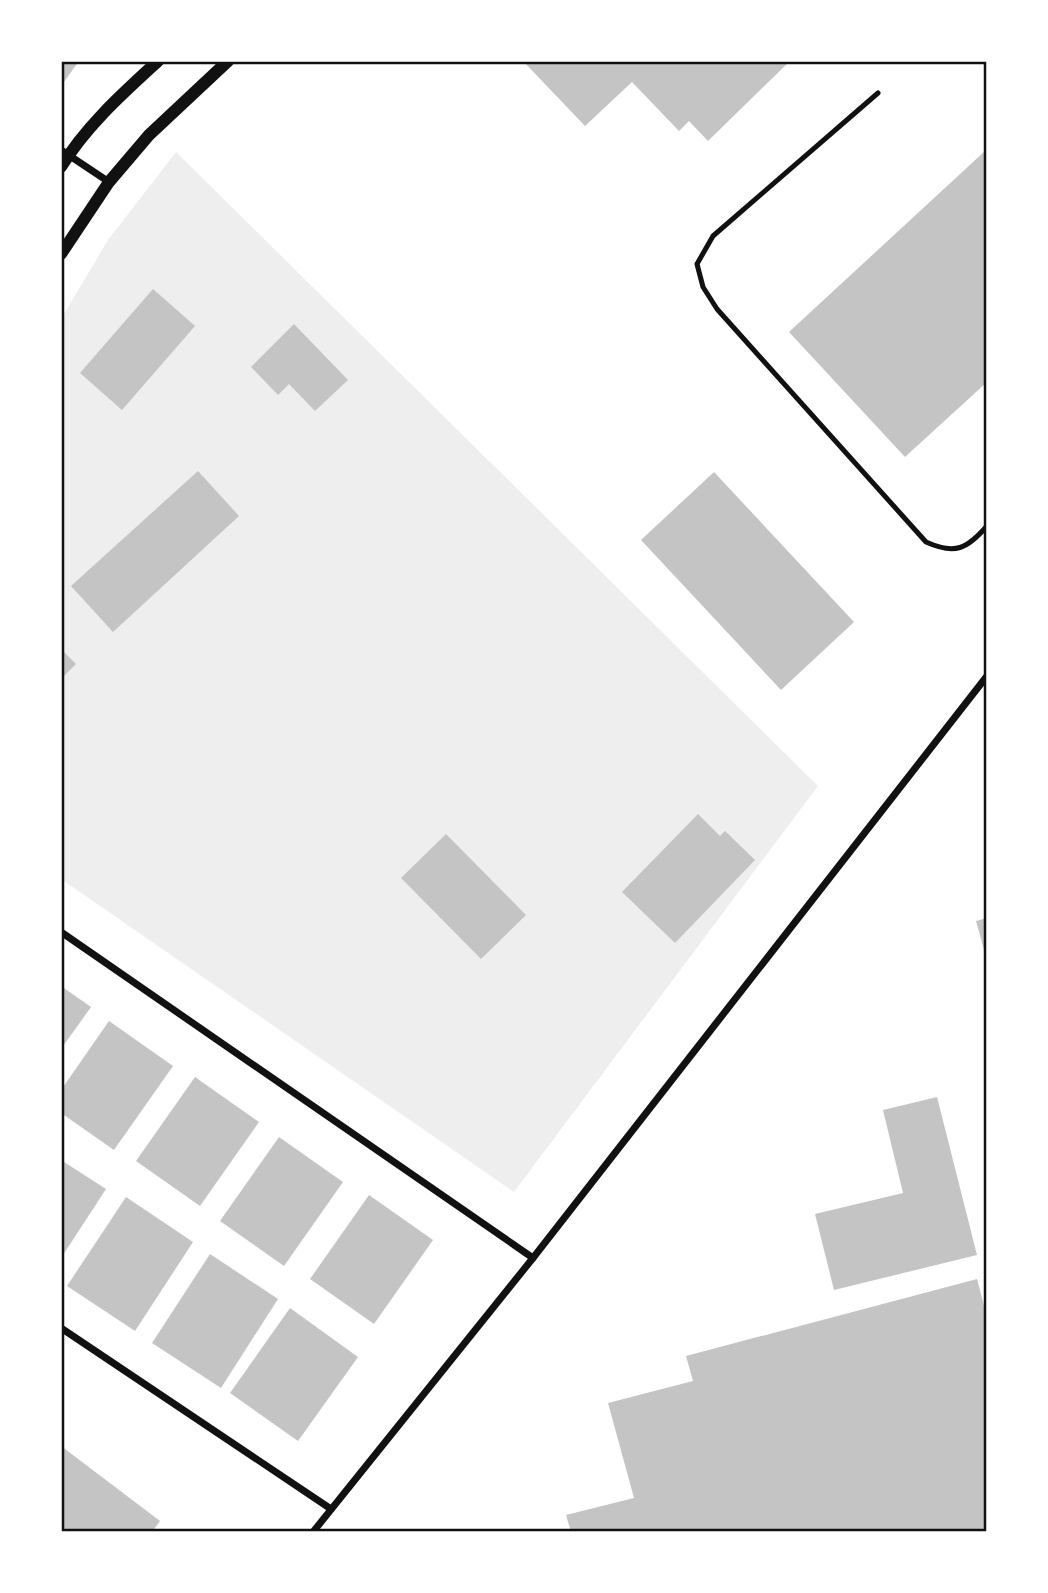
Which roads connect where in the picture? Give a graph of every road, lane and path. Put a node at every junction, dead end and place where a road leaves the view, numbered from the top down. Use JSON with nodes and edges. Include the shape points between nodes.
{"nodes":[{"id":1,"x":158,"y":61,"type":"edge"},
{"id":2,"x":228,"y":61,"type":"edge"},
{"id":3,"x":878,"y":93,"type":"dead end"},
{"id":4,"x":65,"y":152,"type":"edge"},
{"id":5,"x":61,"y":167,"type":"edge"},
{"id":6,"x":109,"y":182,"type":"junction"},
{"id":7,"x":61,"y":254,"type":"edge"},
{"id":8,"x":987,"y":526,"type":"edge"},
{"id":9,"x":987,"y":676,"type":"edge"},
{"id":10,"x":61,"y":932,"type":"edge"},
{"id":11,"x":533,"y":1258,"type":"junction"},
{"id":12,"x":61,"y":1328,"type":"edge"},
{"id":13,"x":331,"y":1509,"type":"junction"},
{"id":14,"x":313,"y":1532,"type":"edge"}],
"edges":[{"from":1,"to":4,"type":"street"},
{"from":2,"to":6,"type":"street","via":[[149,135]]},
{"from":3,"to":8,"type":"lane","via":[[713,236],[697,264],[703,287],[717,309],[926,542],[961,548]]},
{"from":4,"to":5,"type":"street"},
{"from":4,"to":6,"type":"street"},
{"from":6,"to":7,"type":"street"},
{"from":9,"to":11,"type":"street"},
{"from":10,"to":11,"type":"street"},
{"from":11,"to":13,"type":"street"},
{"from":12,"to":13,"type":"street"},
{"from":13,"to":14,"type":"street"}]}
